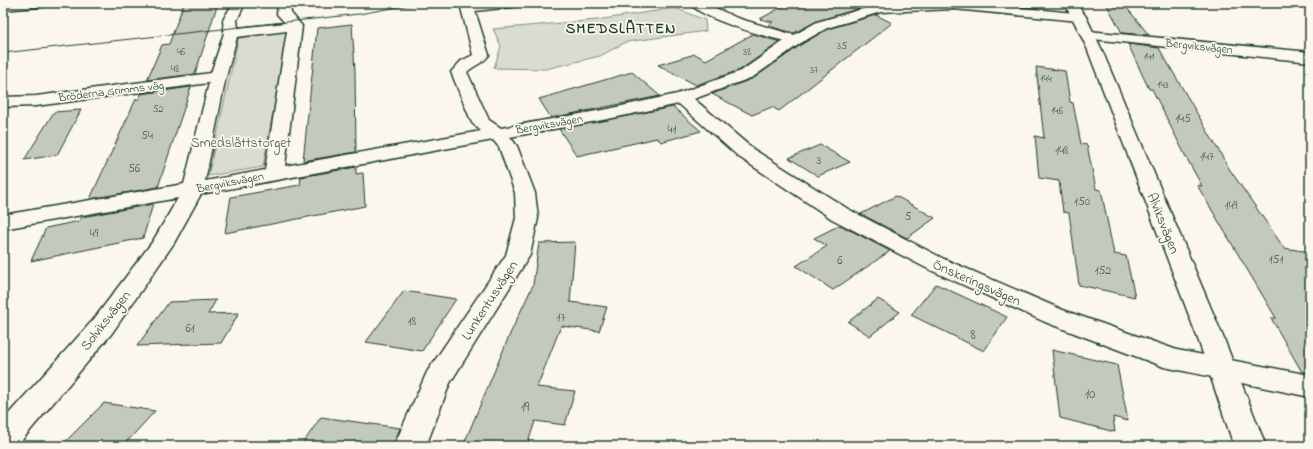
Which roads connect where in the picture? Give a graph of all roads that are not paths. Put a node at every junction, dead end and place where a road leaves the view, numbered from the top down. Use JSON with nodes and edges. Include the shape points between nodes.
{"nodes":[{"id":1,"x":39,"y":3,"type":"edge"},
{"id":2,"x":238,"y":3,"type":"edge"},
{"id":3,"x":512,"y":3,"type":"edge"},
{"id":4,"x":696,"y":3,"type":"edge"},
{"id":5,"x":3,"y":6,"type":"edge"},
{"id":6,"x":288,"y":14,"type":"edge"},
{"id":7,"x":1079,"y":18,"type":"edge"},
{"id":8,"x":231,"y":27,"type":"junction"},
{"id":9,"x":796,"y":40,"type":"junction"},
{"id":10,"x":1310,"y":58,"type":"edge"},
{"id":11,"x":218,"y":78,"type":"junction"},
{"id":12,"x":682,"y":98,"type":"junction"},
{"id":13,"x":3,"y":102,"type":"edge"},
{"id":14,"x":496,"y":133,"type":"junction"},
{"id":15,"x":274,"y":174,"type":"junction"},
{"id":16,"x":193,"y":189,"type":"junction"},
{"id":17,"x":3,"y":222,"type":"edge"},
{"id":18,"x":1223,"y":370,"type":"junction"},
{"id":19,"x":1310,"y":386,"type":"edge"},
{"id":20,"x":3,"y":441,"type":"edge"},
{"id":21,"x":410,"y":446,"type":"edge"},
{"id":22,"x":1250,"y":446,"type":"edge"}],
"edges":[{"from":1,"to":5,"type":"street"},
{"from":2,"to":8,"type":"street"},
{"from":3,"to":14,"type":"street","name":"Lunkentusvägen","via":[[468,8],[481,55],[466,64],[459,72],[481,123]]},
{"from":4,"to":9,"type":"street","via":[[706,10],[746,26]]},
{"from":6,"to":8,"type":"street"},
{"from":6,"to":8,"type":"street","via":[[265,16]]},
{"from":6,"to":15,"type":"street"},
{"from":7,"to":9,"type":"street","name":"Bergviksvägen","via":[[954,5],[880,8],[822,25]]},
{"from":7,"to":10,"type":"street","name":"Bergviksvägen"},
{"from":7,"to":18,"type":"street","name":"Alviksvägen"},
{"from":8,"to":11,"type":"street"},
{"from":9,"to":12,"type":"street","name":"Bergviksvägen","via":[[747,74]]},
{"from":11,"to":13,"type":"street","name":"Bröderna Grimms väg","via":[[36,101]]},
{"from":11,"to":16,"type":"street"},
{"from":12,"to":14,"type":"street","name":"Bergviksvägen","via":[[608,114]]},
{"from":12,"to":18,"type":"street","name":"Önskeringsvägen","via":[[746,153],[840,214],[936,264],[1054,316],[1174,360]]},
{"from":14,"to":15,"type":"street","name":"Bergviksvägen"},
{"from":14,"to":21,"type":"street","name":"Lunkentusvägen","via":[[508,146],[525,193],[527,218],[518,255],[437,380]]},
{"from":15,"to":16,"type":"street","name":"Bergviksvägen"},
{"from":16,"to":17,"type":"street","name":"Bergviksvägen"},
{"from":16,"to":20,"type":"street","name":"Solviksvägen","via":[[163,243],[103,326]]},
{"from":18,"to":19,"type":"street","name":"Önskeringsvägen"},
{"from":18,"to":22,"type":"street","name":"Alviksvägen"}]}
